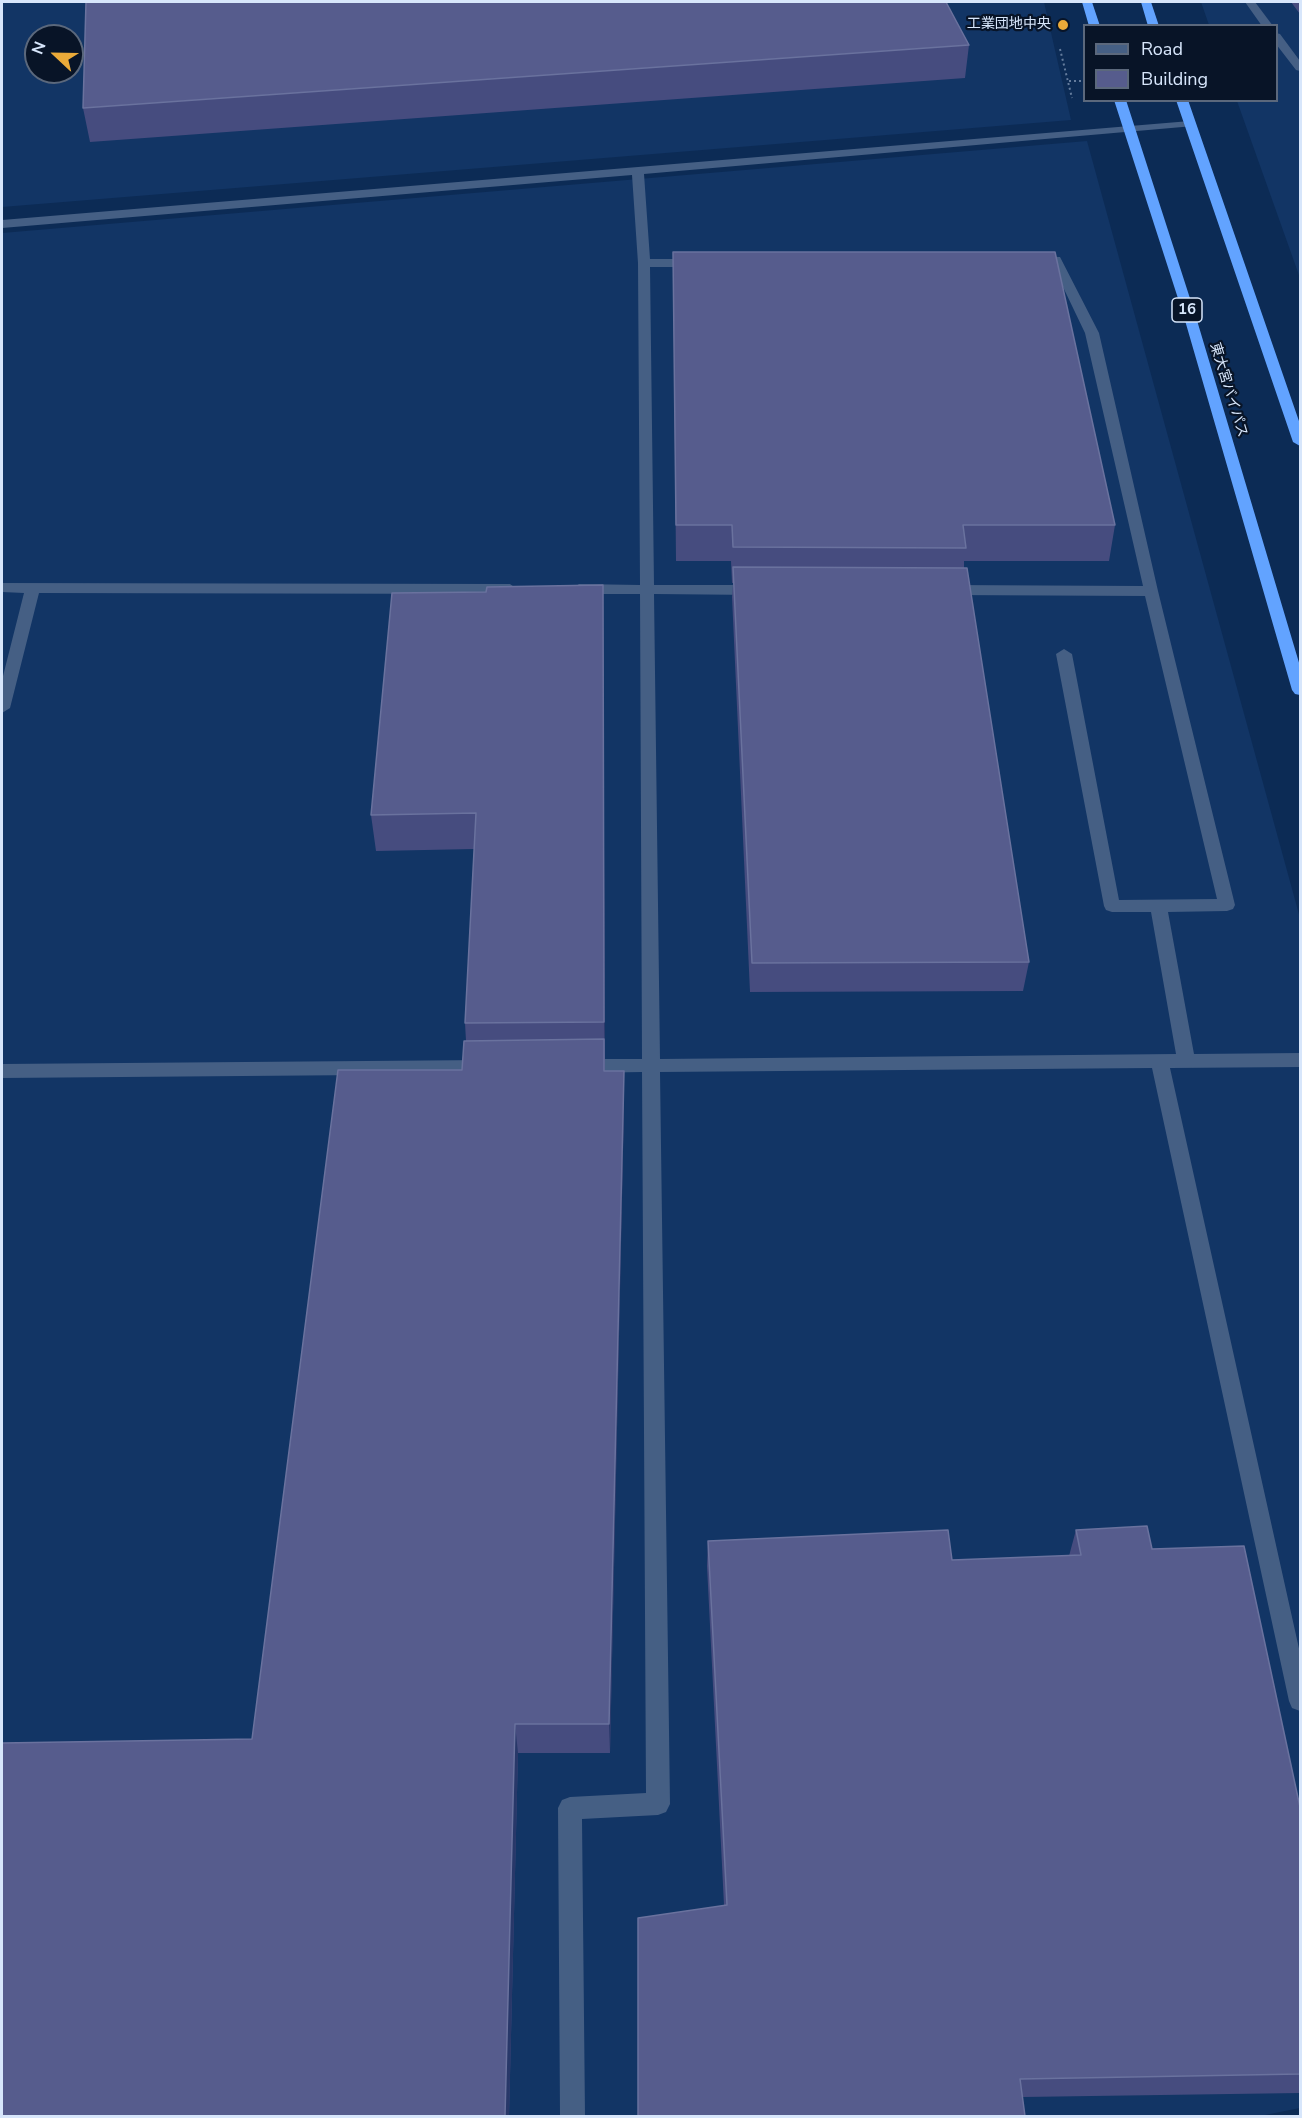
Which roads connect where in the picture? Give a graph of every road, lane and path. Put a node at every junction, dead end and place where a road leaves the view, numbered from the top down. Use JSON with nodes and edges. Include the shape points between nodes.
{"nodes":[{"id":1,"x":1087,"y":2,"type":"edge"},
{"id":2,"x":1146,"y":2,"type":"edge"},
{"id":3,"x":1250,"y":2,"type":"edge"},
{"id":4,"x":1094,"y":24,"type":"edge"},
{"id":5,"x":1153,"y":24,"type":"edge"},
{"id":6,"x":1266,"y":24,"type":"edge"},
{"id":7,"x":1278,"y":39,"type":"edge"},
{"id":8,"x":1060,"y":49,"type":"dead end"},
{"id":9,"x":1300,"y":68,"type":"edge"},
{"id":10,"x":1083,"y":81,"type":"edge"},
{"id":11,"x":1121,"y":102,"type":"edge"},
{"id":12,"x":1183,"y":102,"type":"edge"},
{"id":13,"x":1190,"y":124,"type":"junction"},
{"id":14,"x":1130,"y":129,"type":"junction"},
{"id":15,"x":638,"y":171,"type":"junction"},
{"id":16,"x":2,"y":224,"type":"edge"},
{"id":17,"x":1021,"y":260,"type":"edge"},
{"id":18,"x":715,"y":262,"type":"edge"},
{"id":19,"x":644,"y":263,"type":"junction"},
{"id":20,"x":1300,"y":442,"type":"edge"},
{"id":21,"x":2,"y":588,"type":"edge"},
{"id":22,"x":33,"y":588,"type":"junction"},
{"id":23,"x":529,"y":589,"type":"edge"},
{"id":24,"x":565,"y":589,"type":"edge"},
{"id":25,"x":647,"y":590,"type":"junction"},
{"id":26,"x":767,"y":590,"type":"edge"},
{"id":27,"x":935,"y":590,"type":"edge"},
{"id":28,"x":1151,"y":591,"type":"junction"},
{"id":29,"x":1064,"y":654,"type":"dead end"},
{"id":30,"x":1300,"y":690,"type":"edge"},
{"id":31,"x":2,"y":708,"type":"edge"},
{"id":32,"x":1159,"y":906,"type":"junction"},
{"id":33,"x":1186,"y":1060,"type":"junction"},
{"id":34,"x":1300,"y":1060,"type":"edge"},
{"id":35,"x":1159,"y":1061,"type":"junction"},
{"id":36,"x":651,"y":1065,"type":"junction"},
{"id":37,"x":498,"y":1066,"type":"edge"},
{"id":38,"x":569,"y":1066,"type":"edge"},
{"id":39,"x":2,"y":1071,"type":"edge"},
{"id":40,"x":1300,"y":1701,"type":"edge"},
{"id":41,"x":572,"y":2116,"type":"edge"}],
"edges":[{"from":1,"to":4,"type":"highway"},
{"from":2,"to":5,"type":"highway"},
{"from":3,"to":6,"type":"street"},
{"from":7,"to":9,"type":"street"},
{"from":8,"to":10,"type":"path","via":[[1069,81]]},
{"from":11,"to":14,"type":"highway","name":"東大宮バイパス","number":"16"},
{"from":12,"to":13,"type":"highway"},
{"from":13,"to":14,"type":"street"},
{"from":13,"to":20,"type":"highway"},
{"from":14,"to":15,"type":"street"},
{"from":14,"to":30,"type":"highway","name":"東大宮バイパス","number":"16"},
{"from":15,"to":16,"type":"street"},
{"from":15,"to":19,"type":"street"},
{"from":17,"to":28,"type":"street","via":[[1056,260],[1092,333]]},
{"from":18,"to":19,"type":"street"},
{"from":19,"to":25,"type":"street"},
{"from":21,"to":22,"type":"street"},
{"from":22,"to":23,"type":"street"},
{"from":22,"to":31,"type":"street"},
{"from":24,"to":25,"type":"street"},
{"from":25,"to":26,"type":"street"},
{"from":25,"to":36,"type":"street"},
{"from":27,"to":28,"type":"street"},
{"from":28,"to":32,"type":"street","via":[[1227,905]]},
{"from":29,"to":32,"type":"street","via":[[1112,906]]},
{"from":32,"to":33,"type":"street"},
{"from":33,"to":34,"type":"street"},
{"from":33,"to":35,"type":"street"},
{"from":35,"to":36,"type":"street"},
{"from":35,"to":40,"type":"street"},
{"from":36,"to":38,"type":"street"},
{"from":36,"to":41,"type":"street","via":[[658,1804],[570,1808]]},
{"from":37,"to":39,"type":"street"}]}
